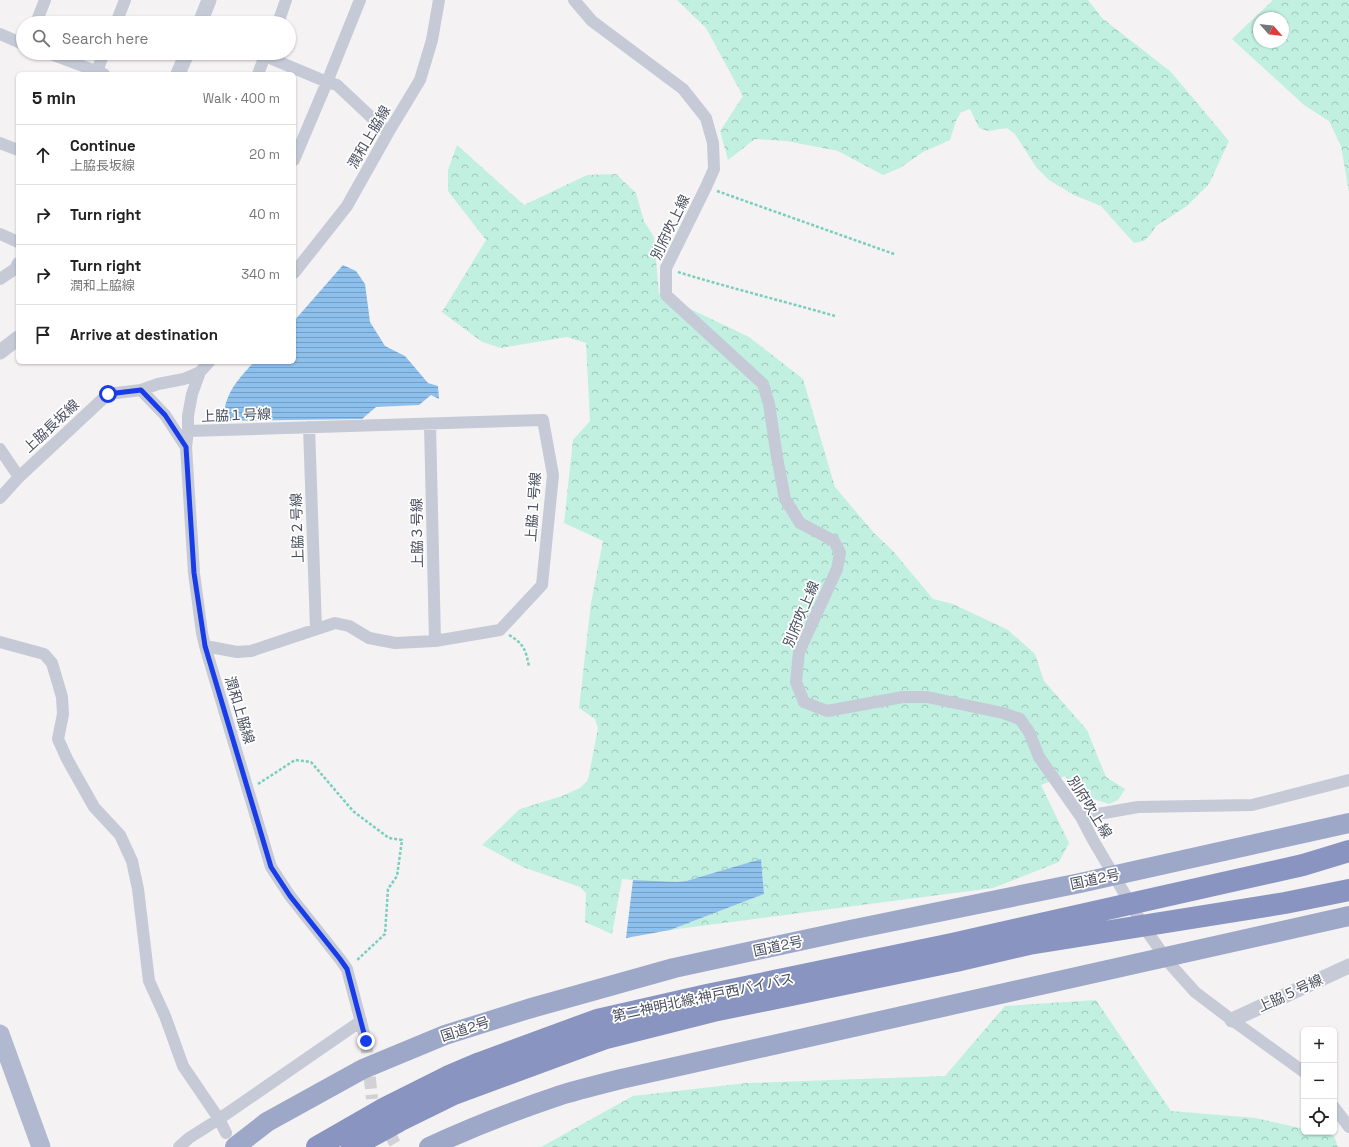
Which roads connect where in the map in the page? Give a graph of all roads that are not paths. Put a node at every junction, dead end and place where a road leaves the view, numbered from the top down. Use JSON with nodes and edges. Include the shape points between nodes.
{"nodes":[{"id":1,"x":46,"y":0,"type":"edge"},
{"id":2,"x":125,"y":0,"type":"edge"},
{"id":3,"x":209,"y":0,"type":"edge"},
{"id":4,"x":286,"y":0,"type":"edge"},
{"id":5,"x":360,"y":0,"type":"edge"},
{"id":6,"x":439,"y":0,"type":"edge"},
{"id":7,"x":574,"y":0,"type":"edge"},
{"id":8,"x":39,"y":16,"type":"edge"},
{"id":9,"x":119,"y":16,"type":"edge"},
{"id":10,"x":203,"y":16,"type":"edge"},
{"id":11,"x":280,"y":16,"type":"edge"},
{"id":12,"x":0,"y":34,"type":"edge"},
{"id":13,"x":16,"y":41,"type":"edge"},
{"id":14,"x":67,"y":60,"type":"edge"},
{"id":15,"x":103,"y":60,"type":"edge"},
{"id":16,"x":184,"y":60,"type":"edge"},
{"id":17,"x":264,"y":60,"type":"edge"},
{"id":18,"x":279,"y":60,"type":"edge"},
{"id":19,"x":100,"y":72,"type":"edge"},
{"id":20,"x":179,"y":72,"type":"edge"},
{"id":21,"x":259,"y":72,"type":"edge"},
{"id":22,"x":327,"y":82,"type":"junction"},
{"id":23,"x":388,"y":133,"type":"junction"},
{"id":24,"x":0,"y":143,"type":"edge"},
{"id":25,"x":16,"y":149,"type":"edge"},
{"id":26,"x":296,"y":155,"type":"edge"},
{"id":27,"x":0,"y":234,"type":"edge"},
{"id":28,"x":16,"y":241,"type":"edge"},
{"id":29,"x":16,"y":267,"type":"edge"},
{"id":30,"x":296,"y":270,"type":"edge"},
{"id":31,"x":0,"y":279,"type":"edge"},
{"id":32,"x":16,"y":340,"type":"edge"},
{"id":33,"x":0,"y":352,"type":"edge"},
{"id":34,"x":207,"y":364,"type":"edge"},
{"id":35,"x":200,"y":372,"type":"junction"},
{"id":36,"x":141,"y":390,"type":"junction"},
{"id":37,"x":430,"y":424,"type":"junction"},
{"id":38,"x":309,"y":427,"type":"junction"},
{"id":39,"x":188,"y":431,"type":"junction"},
{"id":40,"x":186,"y":447,"type":"junction"},
{"id":41,"x":0,"y":449,"type":"edge"},
{"id":42,"x":19,"y":476,"type":"junction"},
{"id":43,"x":0,"y":498,"type":"edge"},
{"id":44,"x":316,"y":629,"type":"junction"},
{"id":45,"x":435,"y":641,"type":"junction"},
{"id":46,"x":0,"y":642,"type":"edge"},
{"id":47,"x":205,"y":646,"type":"junction"},
{"id":48,"x":1349,"y":780,"type":"edge"},
{"id":49,"x":1081,"y":817,"type":"junction"},
{"id":50,"x":1349,"y":823,"type":"edge"},
{"id":51,"x":1349,"y":851,"type":"edge"},
{"id":52,"x":1349,"y":890,"type":"edge"},
{"id":53,"x":1349,"y":916,"type":"edge"},
{"id":54,"x":1349,"y":966,"type":"edge"},
{"id":55,"x":1232,"y":1020,"type":"junction"},
{"id":56,"x":361,"y":1021,"type":"junction"},
{"id":57,"x":0,"y":1034,"type":"edge"},
{"id":58,"x":366,"y":1041,"type":"tunnel mouth"},
{"id":59,"x":1301,"y":1070,"type":"edge"},
{"id":60,"x":451,"y":1086,"type":"junction"},
{"id":61,"x":372,"y":1099,"type":"tunnel mouth"},
{"id":62,"x":1337,"y":1111,"type":"edge"},
{"id":63,"x":219,"y":1119,"type":"junction"},
{"id":64,"x":1349,"y":1127,"type":"edge"},
{"id":65,"x":390,"y":1133,"type":"tunnel mouth"},
{"id":66,"x":231,"y":1140,"type":"edge"},
{"id":67,"x":41,"y":1147,"type":"edge"},
{"id":68,"x":179,"y":1147,"type":"edge"},
{"id":69,"x":317,"y":1147,"type":"edge"},
{"id":70,"x":352,"y":1147,"type":"edge"},
{"id":71,"x":429,"y":1147,"type":"edge"}],
"edges":[{"from":1,"to":8,"type":"street"},
{"from":2,"to":9,"type":"street"},
{"from":3,"to":10,"type":"street"},
{"from":4,"to":11,"type":"street"},
{"from":5,"to":22,"type":"street"},
{"from":6,"to":23,"type":"street","name":"潤和上脇線","via":[[432,40],[420,80]]},
{"from":7,"to":49,"type":"street","name":"別府吹上線","via":[[592,21],[683,90],[706,118],[713,143],[714,169],[666,268],[666,295],[763,384],[769,404],[785,498],[800,523],[834,541],[840,553],[837,569],[798,652],[796,682],[804,702],[827,711],[903,697],[927,697],[1020,719],[1040,757]]},
{"from":12,"to":13,"type":"street"},
{"from":14,"to":19,"type":"street"},
{"from":15,"to":19,"type":"street"},
{"from":16,"to":20,"type":"street"},
{"from":17,"to":21,"type":"street"},
{"from":18,"to":22,"type":"street"},
{"from":22,"to":23,"type":"street","via":[[337,86]]},
{"from":22,"to":26,"type":"street"},
{"from":23,"to":30,"type":"street","name":"潤和上脇線","via":[[347,206]]},
{"from":24,"to":25,"type":"street"},
{"from":27,"to":28,"type":"street"},
{"from":29,"to":31,"type":"street"},
{"from":32,"to":33,"type":"street"},
{"from":34,"to":35,"type":"street","name":"潤和上脇線"},
{"from":35,"to":36,"type":"street","name":"上脇長坂線","via":[[184,379]]},
{"from":35,"to":39,"type":"street","name":"潤和上脇線","via":[[192,394]]},
{"from":36,"to":40,"type":"street","via":[[165,415]]},
{"from":36,"to":42,"type":"street","name":"上脇長坂線","via":[[108,394]]},
{"from":37,"to":38,"type":"street","name":"上脇１号線"},
{"from":37,"to":45,"type":"street","name":"上脇３号線"},
{"from":37,"to":45,"type":"street","name":"上脇１号線","via":[[544,420],[553,475],[542,585],[500,630]]},
{"from":38,"to":39,"type":"street","name":"上脇１号線"},
{"from":38,"to":44,"type":"street","name":"上脇２号線"},
{"from":39,"to":40,"type":"street","name":"潤和上脇線"},
{"from":40,"to":47,"type":"street","name":"潤和上脇線","via":[[194,573]]},
{"from":41,"to":42,"type":"street"},
{"from":42,"to":43,"type":"street","name":"上脇長坂線"},
{"from":44,"to":45,"type":"street","via":[[335,623],[349,626],[369,638],[395,643]]},
{"from":44,"to":47,"type":"street","via":[[251,650],[237,652]]},
{"from":46,"to":63,"type":"street","via":[[44,654],[52,663],[62,697],[63,714],[58,739],[94,807],[120,835],[132,862],[138,889],[149,981],[183,1066]]},
{"from":47,"to":56,"type":"street","name":"潤和上脇線","via":[[271,867],[290,896],[347,969]]},
{"from":48,"to":49,"type":"street","via":[[1252,805],[1138,807]]},
{"from":49,"to":55,"type":"street","name":"別府吹上線","via":[[1146,930],[1170,964],[1195,992]]},
{"from":50,"to":66,"type":"highway","name":"国道2号","via":[[1080,883],[674,968],[528,1008],[445,1034],[363,1069]]},
{"from":51,"to":60,"type":"highway","name":"第二神明北線;神戸西バイパス","via":[[1303,864],[952,944],[597,1020],[488,1060]]},
{"from":52,"to":60,"type":"highway","name":"第二神明北線;神戸西バイパス","via":[[1285,903],[1029,944],[713,1011],[614,1036]]},
{"from":53,"to":71,"type":"highway","via":[[621,1079],[562,1094],[458,1133]]},
{"from":54,"to":55,"type":"street","name":"上脇５号線"},
{"from":55,"to":59,"type":"street","name":"別府吹上線"},
{"from":56,"to":58,"type":"street","name":"潤和上脇線"},
{"from":56,"to":63,"type":"street"},
{"from":57,"to":67,"type":"main road"},
{"from":60,"to":69,"type":"highway","name":"第二神明北線;神戸西バイパス","via":[[384,1108]]},
{"from":60,"to":70,"type":"highway","name":"第二神明北線;神戸西バイパス","via":[[399,1121]]},
{"from":61,"to":65,"type":"street"},
{"from":62,"to":64,"type":"street"},
{"from":63,"to":66,"type":"street"},
{"from":63,"to":68,"type":"street"}]}
